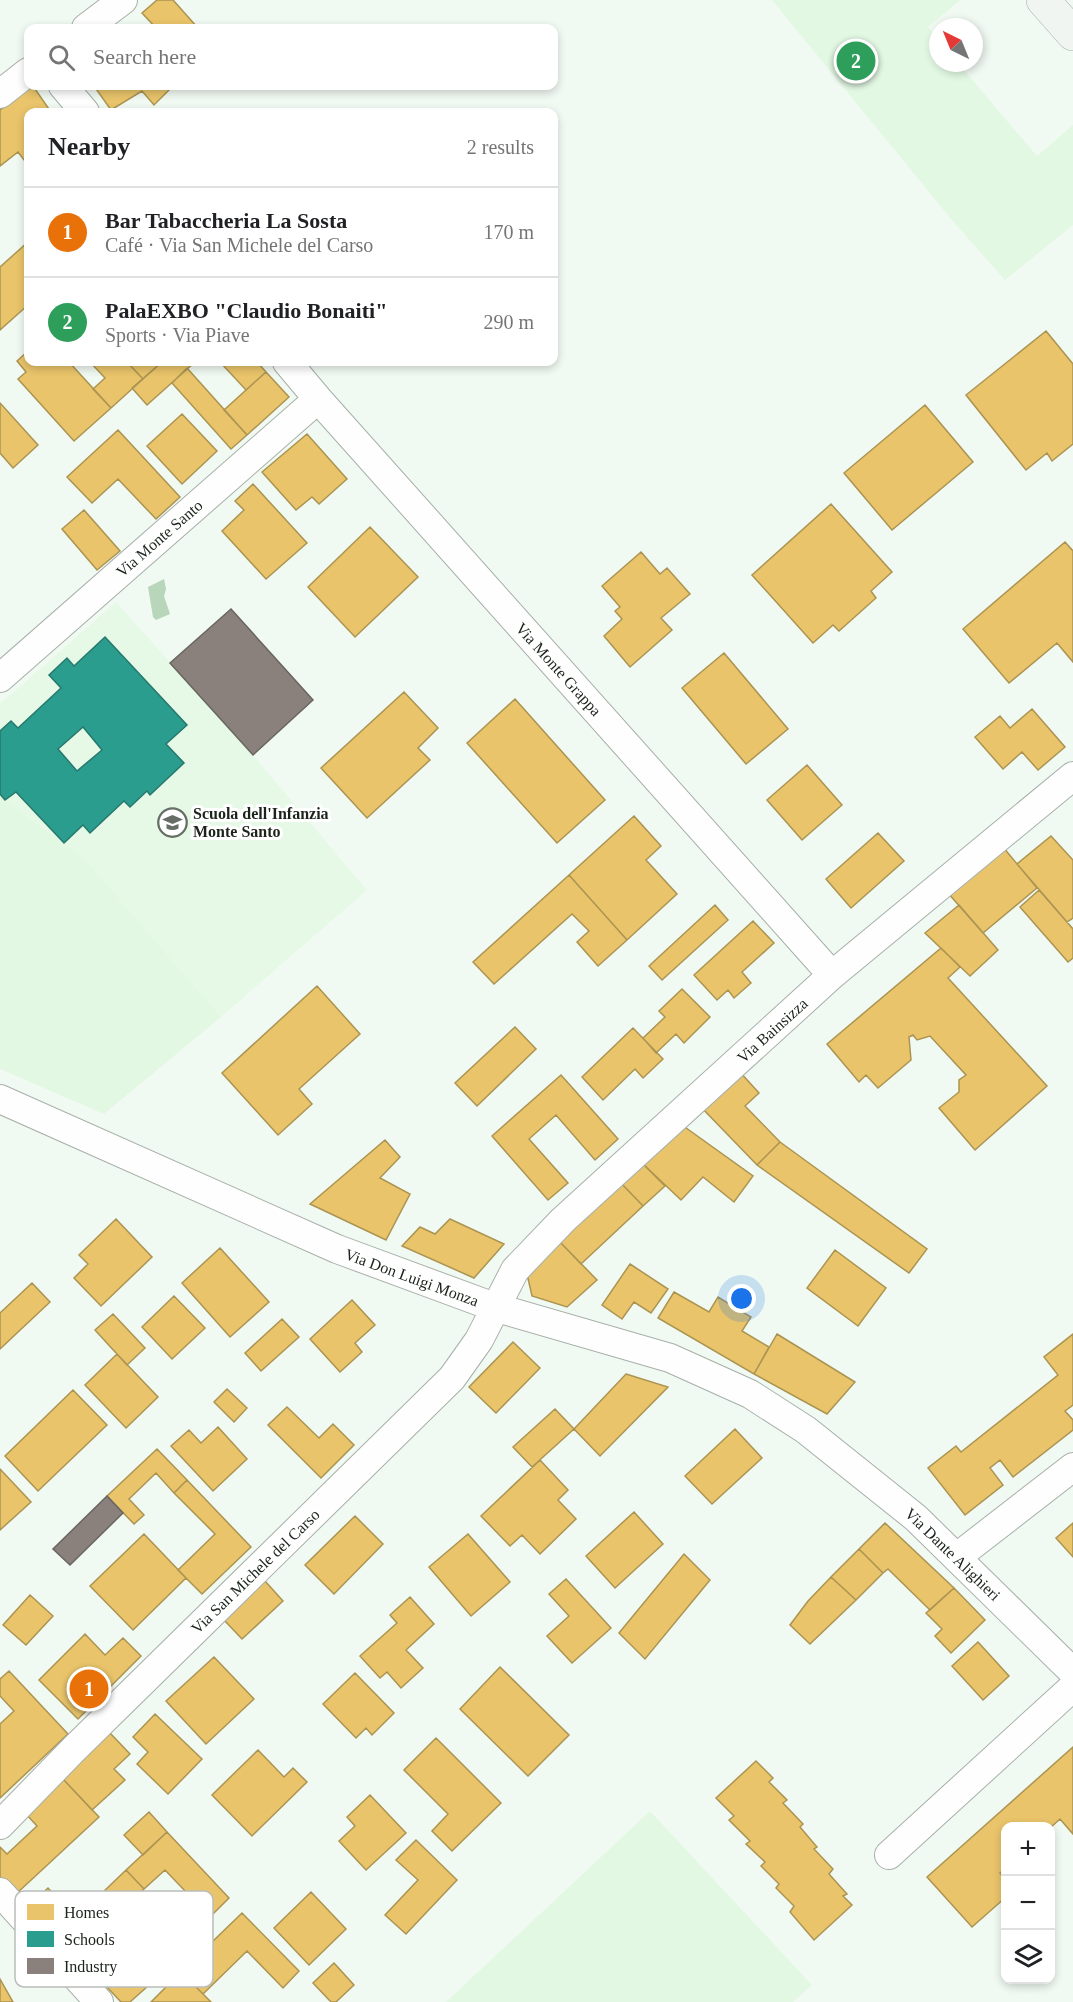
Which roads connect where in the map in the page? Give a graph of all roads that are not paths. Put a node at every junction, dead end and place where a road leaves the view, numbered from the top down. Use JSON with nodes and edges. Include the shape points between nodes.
{"nodes":[{"id":1,"x":123,"y":0,"type":"edge"},
{"id":2,"x":1043,"y":0,"type":"edge"},
{"id":3,"x":91,"y":24,"type":"edge"},
{"id":4,"x":1073,"y":34,"type":"edge"},
{"id":5,"x":24,"y":75,"type":"edge"},
{"id":6,"x":66,"y":90,"type":"edge"},
{"id":7,"x":0,"y":94,"type":"edge"},
{"id":8,"x":82,"y":108,"type":"edge"},
{"id":9,"x":290,"y":366,"type":"edge"},
{"id":10,"x":318,"y":399,"type":"junction"},
{"id":11,"x":0,"y":678,"type":"edge"},
{"id":12,"x":1073,"y":776,"type":"edge"},
{"id":13,"x":832,"y":975,"type":"junction"},
{"id":14,"x":0,"y":1099,"type":"edge"},
{"id":15,"x":497,"y":1308,"type":"junction"},
{"id":16,"x":825,"y":1444,"type":"joint"},
{"id":17,"x":1073,"y":1467,"type":"edge"},
{"id":18,"x":957,"y":1557,"type":"junction"},
{"id":19,"x":1073,"y":1672,"type":"edge"},
{"id":20,"x":1073,"y":1687,"type":"edge"},
{"id":21,"x":0,"y":1825,"type":"edge"},
{"id":22,"x":889,"y":1855,"type":"dead end"},
{"id":23,"x":0,"y":1892,"type":"edge"},
{"id":24,"x":15,"y":1909,"type":"edge"},
{"id":25,"x":86,"y":1987,"type":"edge"},
{"id":26,"x":99,"y":2002,"type":"edge"}],
"edges":[{"from":1,"to":3,"type":"street"},
{"from":2,"to":4,"type":"street"},
{"from":5,"to":7,"type":"street"},
{"from":6,"to":8,"type":"street"},
{"from":9,"to":10,"type":"street","name":"Via Monte Grappa"},
{"from":10,"to":11,"type":"street","name":"Via Monte Santo"},
{"from":10,"to":13,"type":"street","name":"Via Monte Grappa"},
{"from":12,"to":13,"type":"street","name":"Via Bainsizza"},
{"from":13,"to":15,"type":"street","name":"Via Bainsizza","via":[[563,1220],[515,1270]]},
{"from":14,"to":15,"type":"street","name":"Via Don Luigi Monza","via":[[337,1250]]},
{"from":15,"to":16,"type":"street","name":"Via Don Luigi Monza","via":[[670,1358],[750,1394]]},
{"from":15,"to":21,"type":"street","name":"Via San Michele del Carso","via":[[452,1378]]},
{"from":16,"to":18,"type":"street","name":"Via Dante Alighieri","via":[[908,1510]]},
{"from":17,"to":18,"type":"street"},
{"from":18,"to":19,"type":"street","name":"Via Dante Alighieri"},
{"from":20,"to":22,"type":"street"},
{"from":23,"to":24,"type":"street"},
{"from":25,"to":26,"type":"street"}]}
